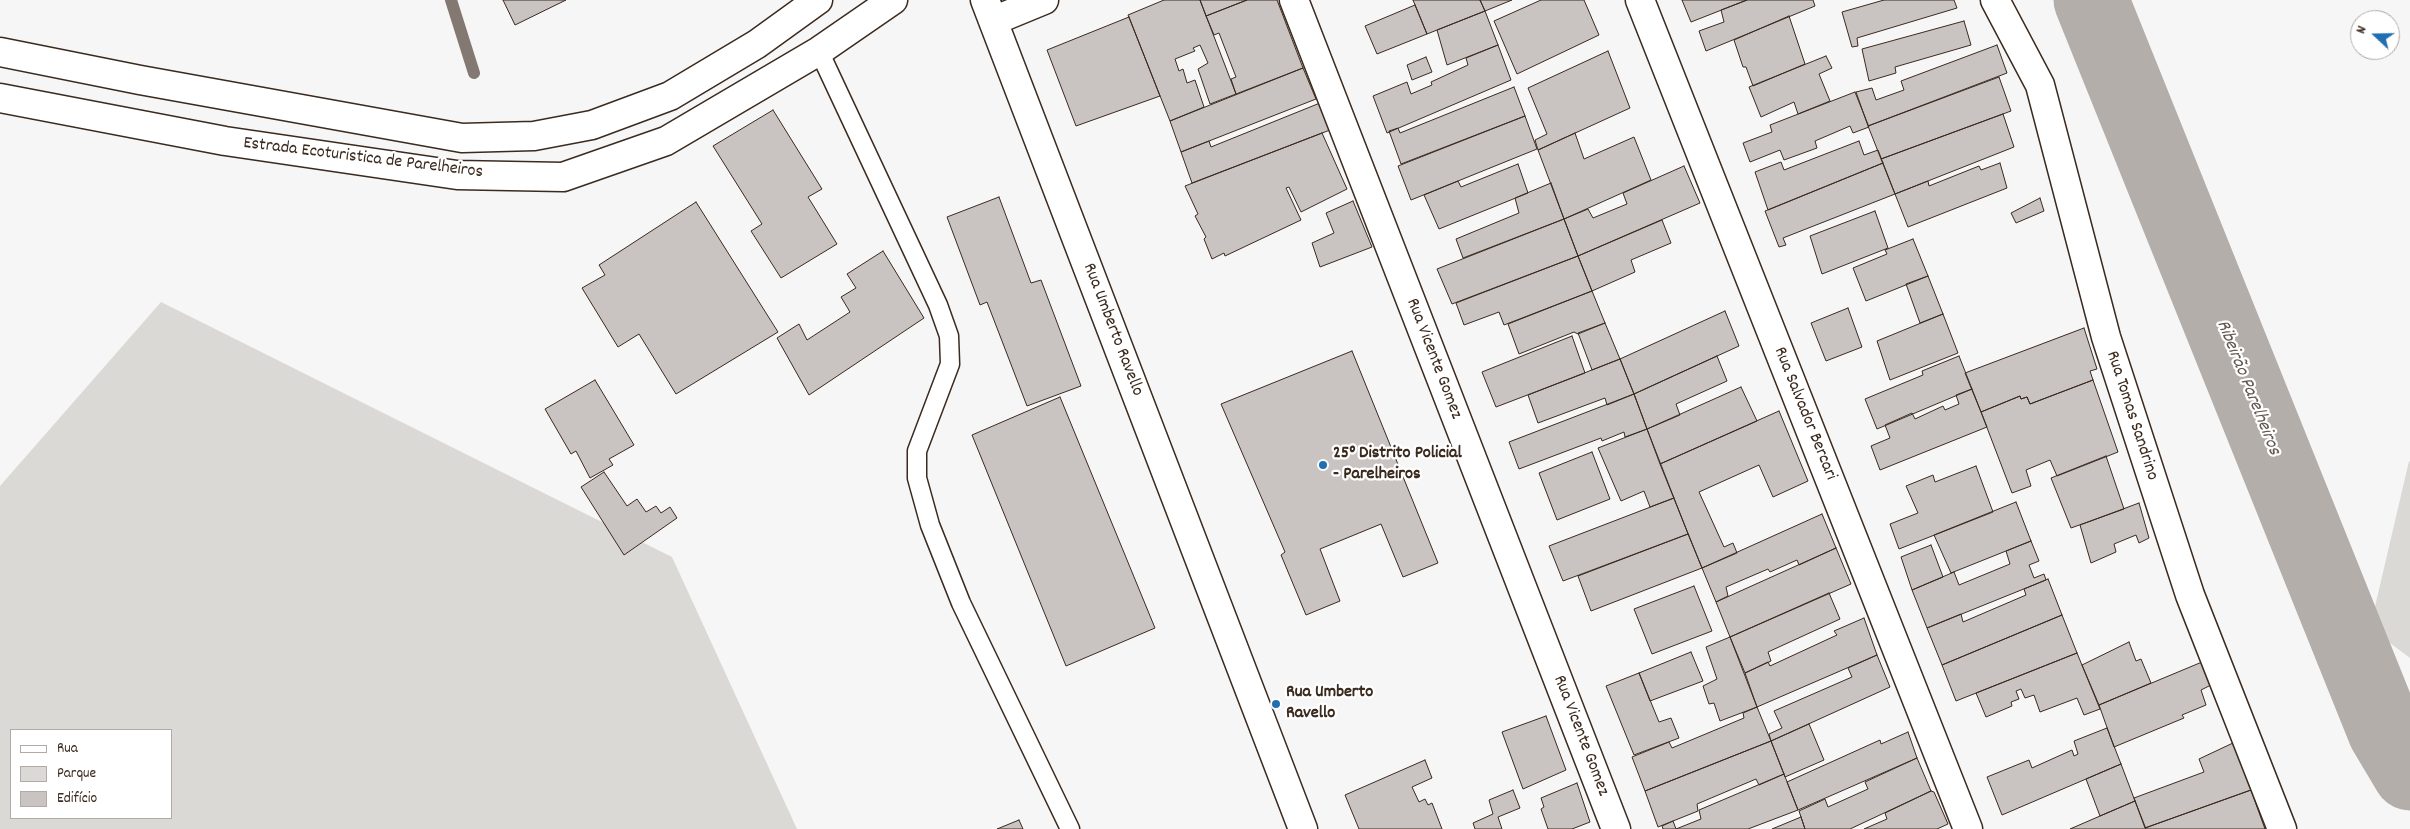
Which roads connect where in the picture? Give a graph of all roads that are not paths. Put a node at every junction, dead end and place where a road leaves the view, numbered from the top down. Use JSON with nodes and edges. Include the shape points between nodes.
{"nodes":[{"id":1,"x":818,"y":0,"type":"edge"},
{"id":2,"x":893,"y":0,"type":"edge"},
{"id":3,"x":1044,"y":0,"type":"edge"},
{"id":4,"x":1294,"y":0,"type":"edge"},
{"id":5,"x":1640,"y":0,"type":"edge"},
{"id":6,"x":1995,"y":0,"type":"edge"},
{"id":7,"x":989,"y":10,"type":"edge"},
{"id":8,"x":819,"y":51,"type":"junction"},
{"id":9,"x":0,"y":52,"type":"edge"},
{"id":10,"x":0,"y":98,"type":"edge"},
{"id":11,"x":1070,"y":829,"type":"edge"},
{"id":12,"x":1303,"y":829,"type":"edge"},
{"id":13,"x":1616,"y":829,"type":"edge"},
{"id":14,"x":1968,"y":829,"type":"edge"},
{"id":15,"x":2282,"y":829,"type":"edge"}],
"edges":[{"from":1,"to":9,"type":"street","name":"Estrada Ecoturistica de Parelheiros","via":[[757,44],[670,96],[592,124],[534,136],[462,138]]},
{"from":2,"to":8,"type":"street","name":"Estrada Ecoturistica de Parelheiros"},
{"from":3,"to":7,"type":"street"},
{"from":4,"to":13,"type":"street","name":"Rua Vicente Gomez"},
{"from":5,"to":14,"type":"street","name":"Rua Salvador Bercari"},
{"from":6,"to":15,"type":"street","name":"Rua Tomas Sandrino","via":[[2040,86],[2126,402],[2190,595]]},
{"from":7,"to":12,"type":"street","name":"Rua Umberto Ravello"},
{"from":8,"to":10,"type":"street","name":"Estrada Ecoturistica de Parelheiros","via":[[666,141],[563,177],[457,175],[225,141]]},
{"from":8,"to":11,"type":"lane","via":[[949,336],[950,364],[917,451],[917,478],[930,525],[961,603]]}]}
